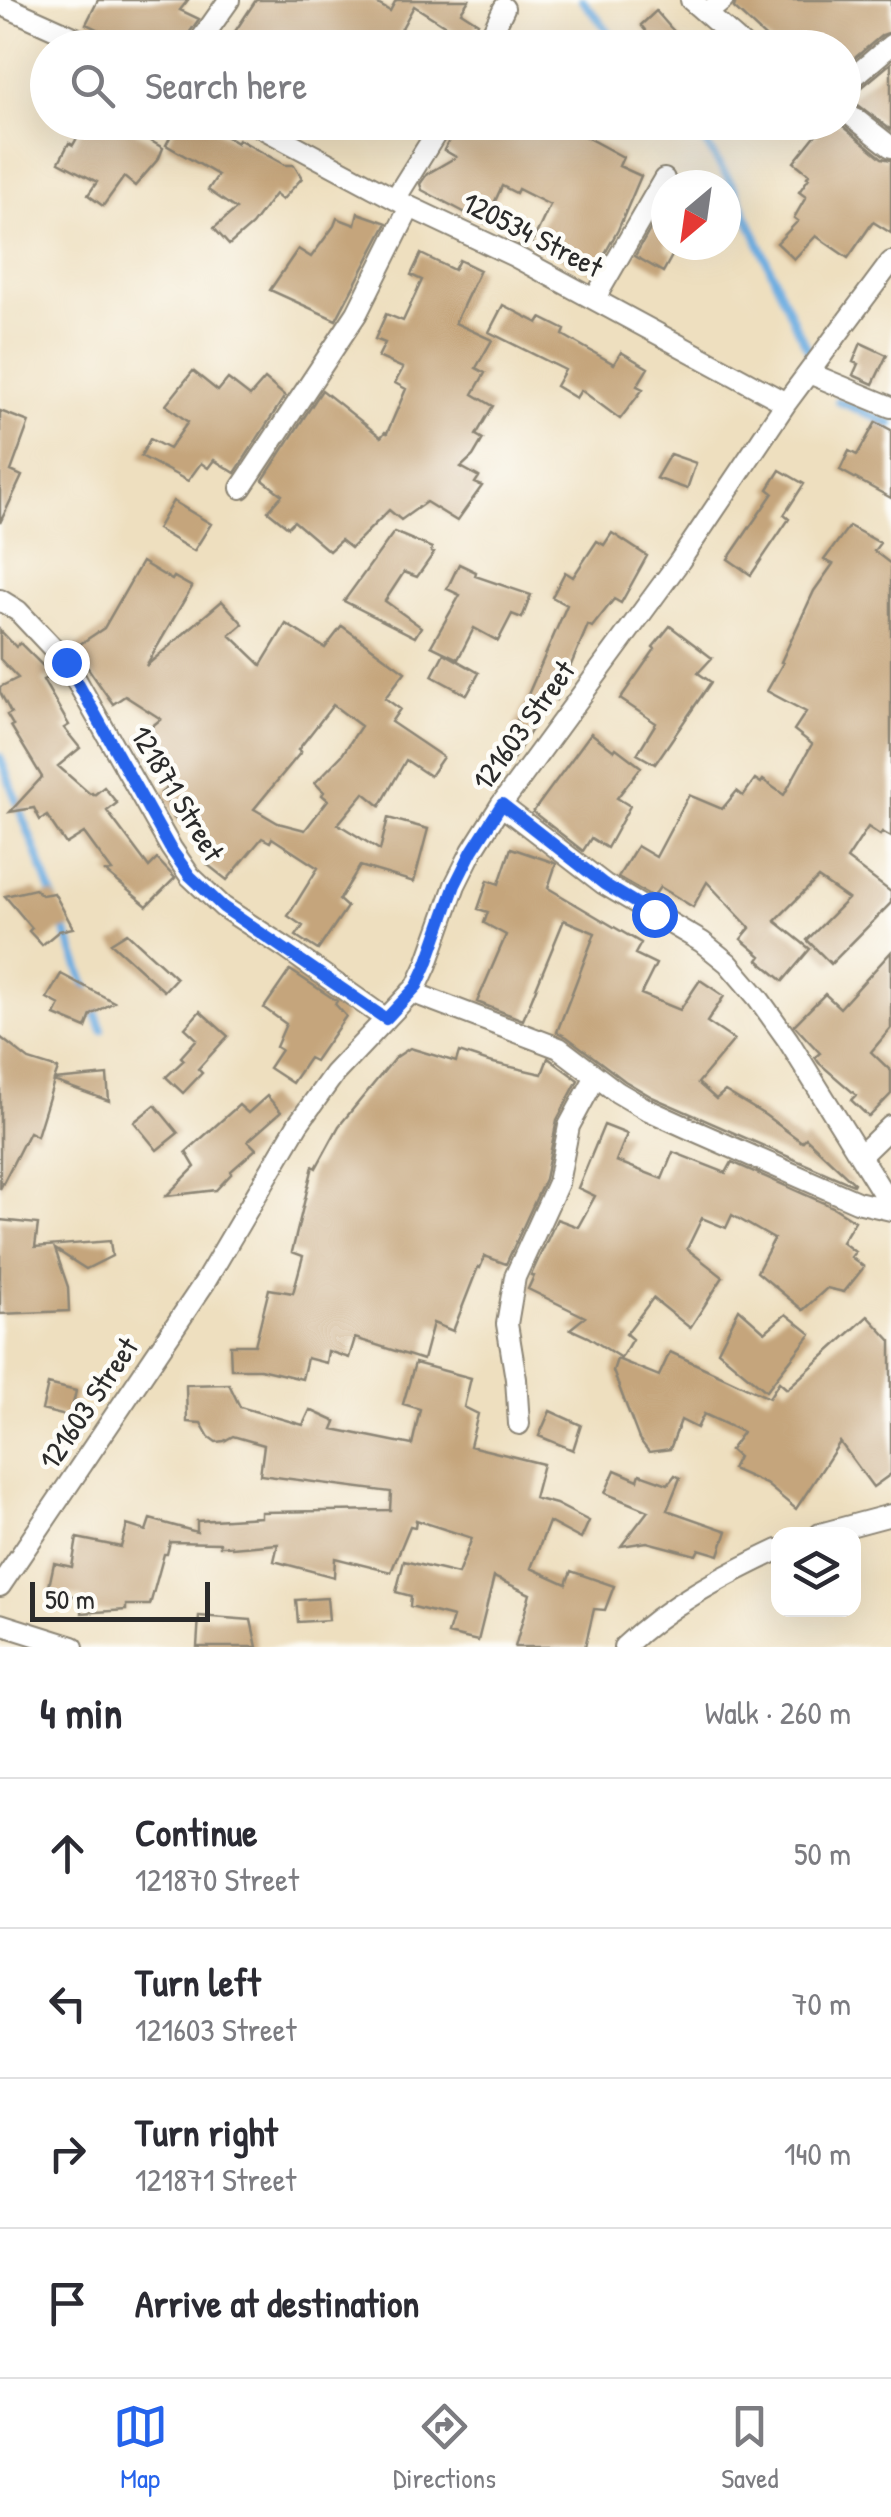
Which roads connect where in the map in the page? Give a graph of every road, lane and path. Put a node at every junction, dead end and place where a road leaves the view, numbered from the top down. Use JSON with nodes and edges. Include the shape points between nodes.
{"nodes":[{"id":1,"x":229,"y":0,"type":"edge"},
{"id":2,"x":0,"y":4,"type":"edge"},
{"id":3,"x":707,"y":4,"type":"edge"},
{"id":4,"x":504,"y":8,"type":"dead end"},
{"id":5,"x":58,"y":30,"type":"edge"},
{"id":6,"x":208,"y":30,"type":"edge"},
{"id":7,"x":493,"y":30,"type":"edge"},
{"id":8,"x":730,"y":30,"type":"edge"},
{"id":9,"x":891,"y":46,"type":"edge"},
{"id":10,"x":861,"y":70,"type":"edge"},
{"id":11,"x":861,"y":124,"type":"edge"},
{"id":12,"x":285,"y":140,"type":"edge"},
{"id":13,"x":434,"y":140,"type":"edge"},
{"id":14,"x":891,"y":148,"type":"edge"},
{"id":15,"x":651,"y":202,"type":"edge"},
{"id":16,"x":402,"y":203,"type":"junction"},
{"id":17,"x":891,"y":262,"type":"edge"},
{"id":18,"x":595,"y":298,"type":"junction"},
{"id":19,"x":809,"y":372,"type":"junction"},
{"id":20,"x":786,"y":403,"type":"junction"},
{"id":21,"x":891,"y":406,"type":"edge"},
{"id":22,"x":241,"y":488,"type":"dead end"},
{"id":23,"x":0,"y":600,"type":"edge"},
{"id":24,"x":502,"y":804,"type":"junction"},
{"id":25,"x":411,"y":992,"type":"junction"},
{"id":26,"x":386,"y":1019,"type":"junction"},
{"id":27,"x":596,"y":1076,"type":"junction"},
{"id":28,"x":891,"y":1126,"type":"edge"},
{"id":29,"x":861,"y":1155,"type":"junction"},
{"id":30,"x":891,"y":1208,"type":"edge"},
{"id":31,"x":519,"y":1424,"type":"dead end"},
{"id":32,"x":891,"y":1515,"type":"edge"},
{"id":33,"x":846,"y":1527,"type":"edge"},
{"id":34,"x":771,"y":1554,"type":"edge"},
{"id":35,"x":0,"y":1586,"type":"edge"},
{"id":36,"x":0,"y":1624,"type":"edge"},
{"id":37,"x":72,"y":1647,"type":"edge"},
{"id":38,"x":624,"y":1647,"type":"edge"}],
"edges":[{"from":1,"to":6,"type":"street"},
{"from":2,"to":5,"type":"street"},
{"from":3,"to":8,"type":"street"},
{"from":4,"to":7,"type":"street"},
{"from":9,"to":10,"type":"street"},
{"from":11,"to":14,"type":"street"},
{"from":12,"to":16,"type":"street","name":"120534 Street"},
{"from":13,"to":16,"type":"street"},
{"from":15,"to":18,"type":"street"},
{"from":16,"to":18,"type":"street","name":"120534 Street"},
{"from":16,"to":22,"type":"street","via":[[356,312]]},
{"from":17,"to":19,"type":"street","name":"121603 Street"},
{"from":18,"to":20,"type":"street","name":"120534 Street"},
{"from":19,"to":20,"type":"street","name":"121603 Street"},
{"from":19,"to":21,"type":"street"},
{"from":20,"to":24,"type":"street","name":"121603 Street"},
{"from":23,"to":26,"type":"street","name":"121871 Street","via":[[66,662],[190,876],[223,907]]},
{"from":24,"to":25,"type":"street","name":"121603 Street","via":[[455,885]]},
{"from":24,"to":29,"type":"street","via":[[604,884],[728,963],[788,1040]]},
{"from":25,"to":26,"type":"street","name":"121603 Street"},
{"from":25,"to":27,"type":"street","via":[[559,1048]]},
{"from":26,"to":35,"type":"street","name":"121603 Street","via":[[298,1124],[205,1282]]},
{"from":27,"to":30,"type":"street","via":[[646,1110],[844,1197]]},
{"from":27,"to":31,"type":"street","via":[[569,1126],[558,1183],[515,1277],[507,1324]]},
{"from":28,"to":29,"type":"street"},
{"from":29,"to":30,"type":"street"},
{"from":32,"to":33,"type":"street"},
{"from":34,"to":38,"type":"street","via":[[668,1610]]},
{"from":36,"to":37,"type":"street"}]}
